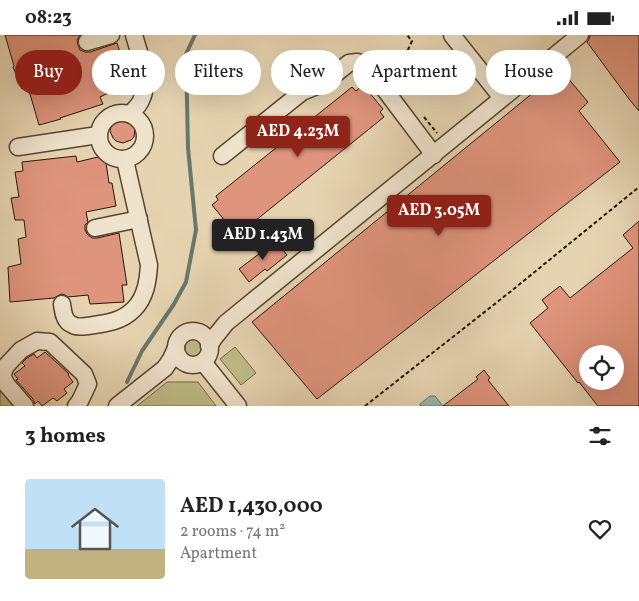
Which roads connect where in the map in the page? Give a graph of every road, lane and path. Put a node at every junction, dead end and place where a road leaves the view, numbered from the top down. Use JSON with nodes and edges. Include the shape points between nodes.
{"nodes":[{"id":1,"x":111,"y":35,"type":"edge"},
{"id":2,"x":134,"y":35,"type":"edge"},
{"id":3,"x":407,"y":35,"type":"edge"},
{"id":4,"x":452,"y":35,"type":"edge"},
{"id":5,"x":578,"y":35,"type":"edge"},
{"id":6,"x":87,"y":42,"type":"dead end"},
{"id":7,"x":408,"y":50,"type":"edge"},
{"id":8,"x":502,"y":98,"type":"junction"},
{"id":9,"x":130,"y":114,"type":"junction"},
{"id":10,"x":424,"y":117,"type":"dead end"},
{"id":11,"x":98,"y":135,"type":"junction"},
{"id":12,"x":441,"y":138,"type":"dead end"},
{"id":13,"x":18,"y":147,"type":"dead end"},
{"id":14,"x":434,"y":155,"type":"junction"},
{"id":15,"x":222,"y":156,"type":"dead end"},
{"id":16,"x":125,"y":160,"type":"junction"},
{"id":17,"x":639,"y":187,"type":"edge"},
{"id":18,"x":139,"y":219,"type":"junction"},
{"id":19,"x":95,"y":228,"type":"dead end"},
{"id":20,"x":62,"y":304,"type":"dead end"},
{"id":21,"x":226,"y":323,"type":"junction"},
{"id":22,"x":198,"y":332,"type":"junction"},
{"id":23,"x":210,"y":346,"type":"junction"},
{"id":24,"x":176,"y":349,"type":"junction"},
{"id":25,"x":196,"y":364,"type":"junction"},
{"id":26,"x":25,"y":406,"type":"edge"},
{"id":27,"x":76,"y":406,"type":"edge"},
{"id":28,"x":117,"y":406,"type":"edge"},
{"id":29,"x":127,"y":406,"type":"edge"},
{"id":30,"x":238,"y":406,"type":"edge"},
{"id":31,"x":365,"y":406,"type":"edge"}],
"edges":[{"from":1,"to":6,"type":"lane"},
{"from":2,"to":9,"type":"lane","via":[[145,88],[143,98]]},
{"from":3,"to":7,"type":"path","via":[[412,41]]},
{"from":4,"to":8,"type":"lane"},
{"from":5,"to":8,"type":"lane"},
{"from":8,"to":14,"type":"lane"},
{"from":9,"to":11,"type":"lane","via":[[122,113],[106,119]]},
{"from":9,"to":16,"type":"lane","via":[[138,119],[146,134],[140,151]]},
{"from":10,"to":12,"type":"path"},
{"from":11,"to":13,"type":"lane"},
{"from":11,"to":16,"type":"lane","via":[[99,143],[109,156]]},
{"from":14,"to":15,"type":"lane","via":[[370,70],[357,62],[348,63],[324,83],[302,92]]},
{"from":14,"to":21,"type":"lane"},
{"from":16,"to":18,"type":"lane"},
{"from":17,"to":31,"type":"path"},
{"from":18,"to":19,"type":"lane"},
{"from":18,"to":20,"type":"lane","via":[[149,265],[146,288],[134,308],[114,321],[80,327],[65,318]]},
{"from":21,"to":22,"type":"lane"},
{"from":21,"to":23,"type":"lane"},
{"from":22,"to":23,"type":"lane","via":[[204,335]]},
{"from":22,"to":24,"type":"lane","via":[[180,337]]},
{"from":23,"to":25,"type":"lane","via":[[207,358]]},
{"from":24,"to":25,"type":"lane","via":[[184,363]]},
{"from":24,"to":28,"type":"lane","via":[[165,368]]},
{"from":25,"to":29,"type":"lane","via":[[168,373]]},
{"from":25,"to":30,"type":"lane"},
{"from":26,"to":27,"type":"lane","via":[[2,376],[6,366],[21,350],[37,341],[50,342],[84,373],[88,384]]}]}
